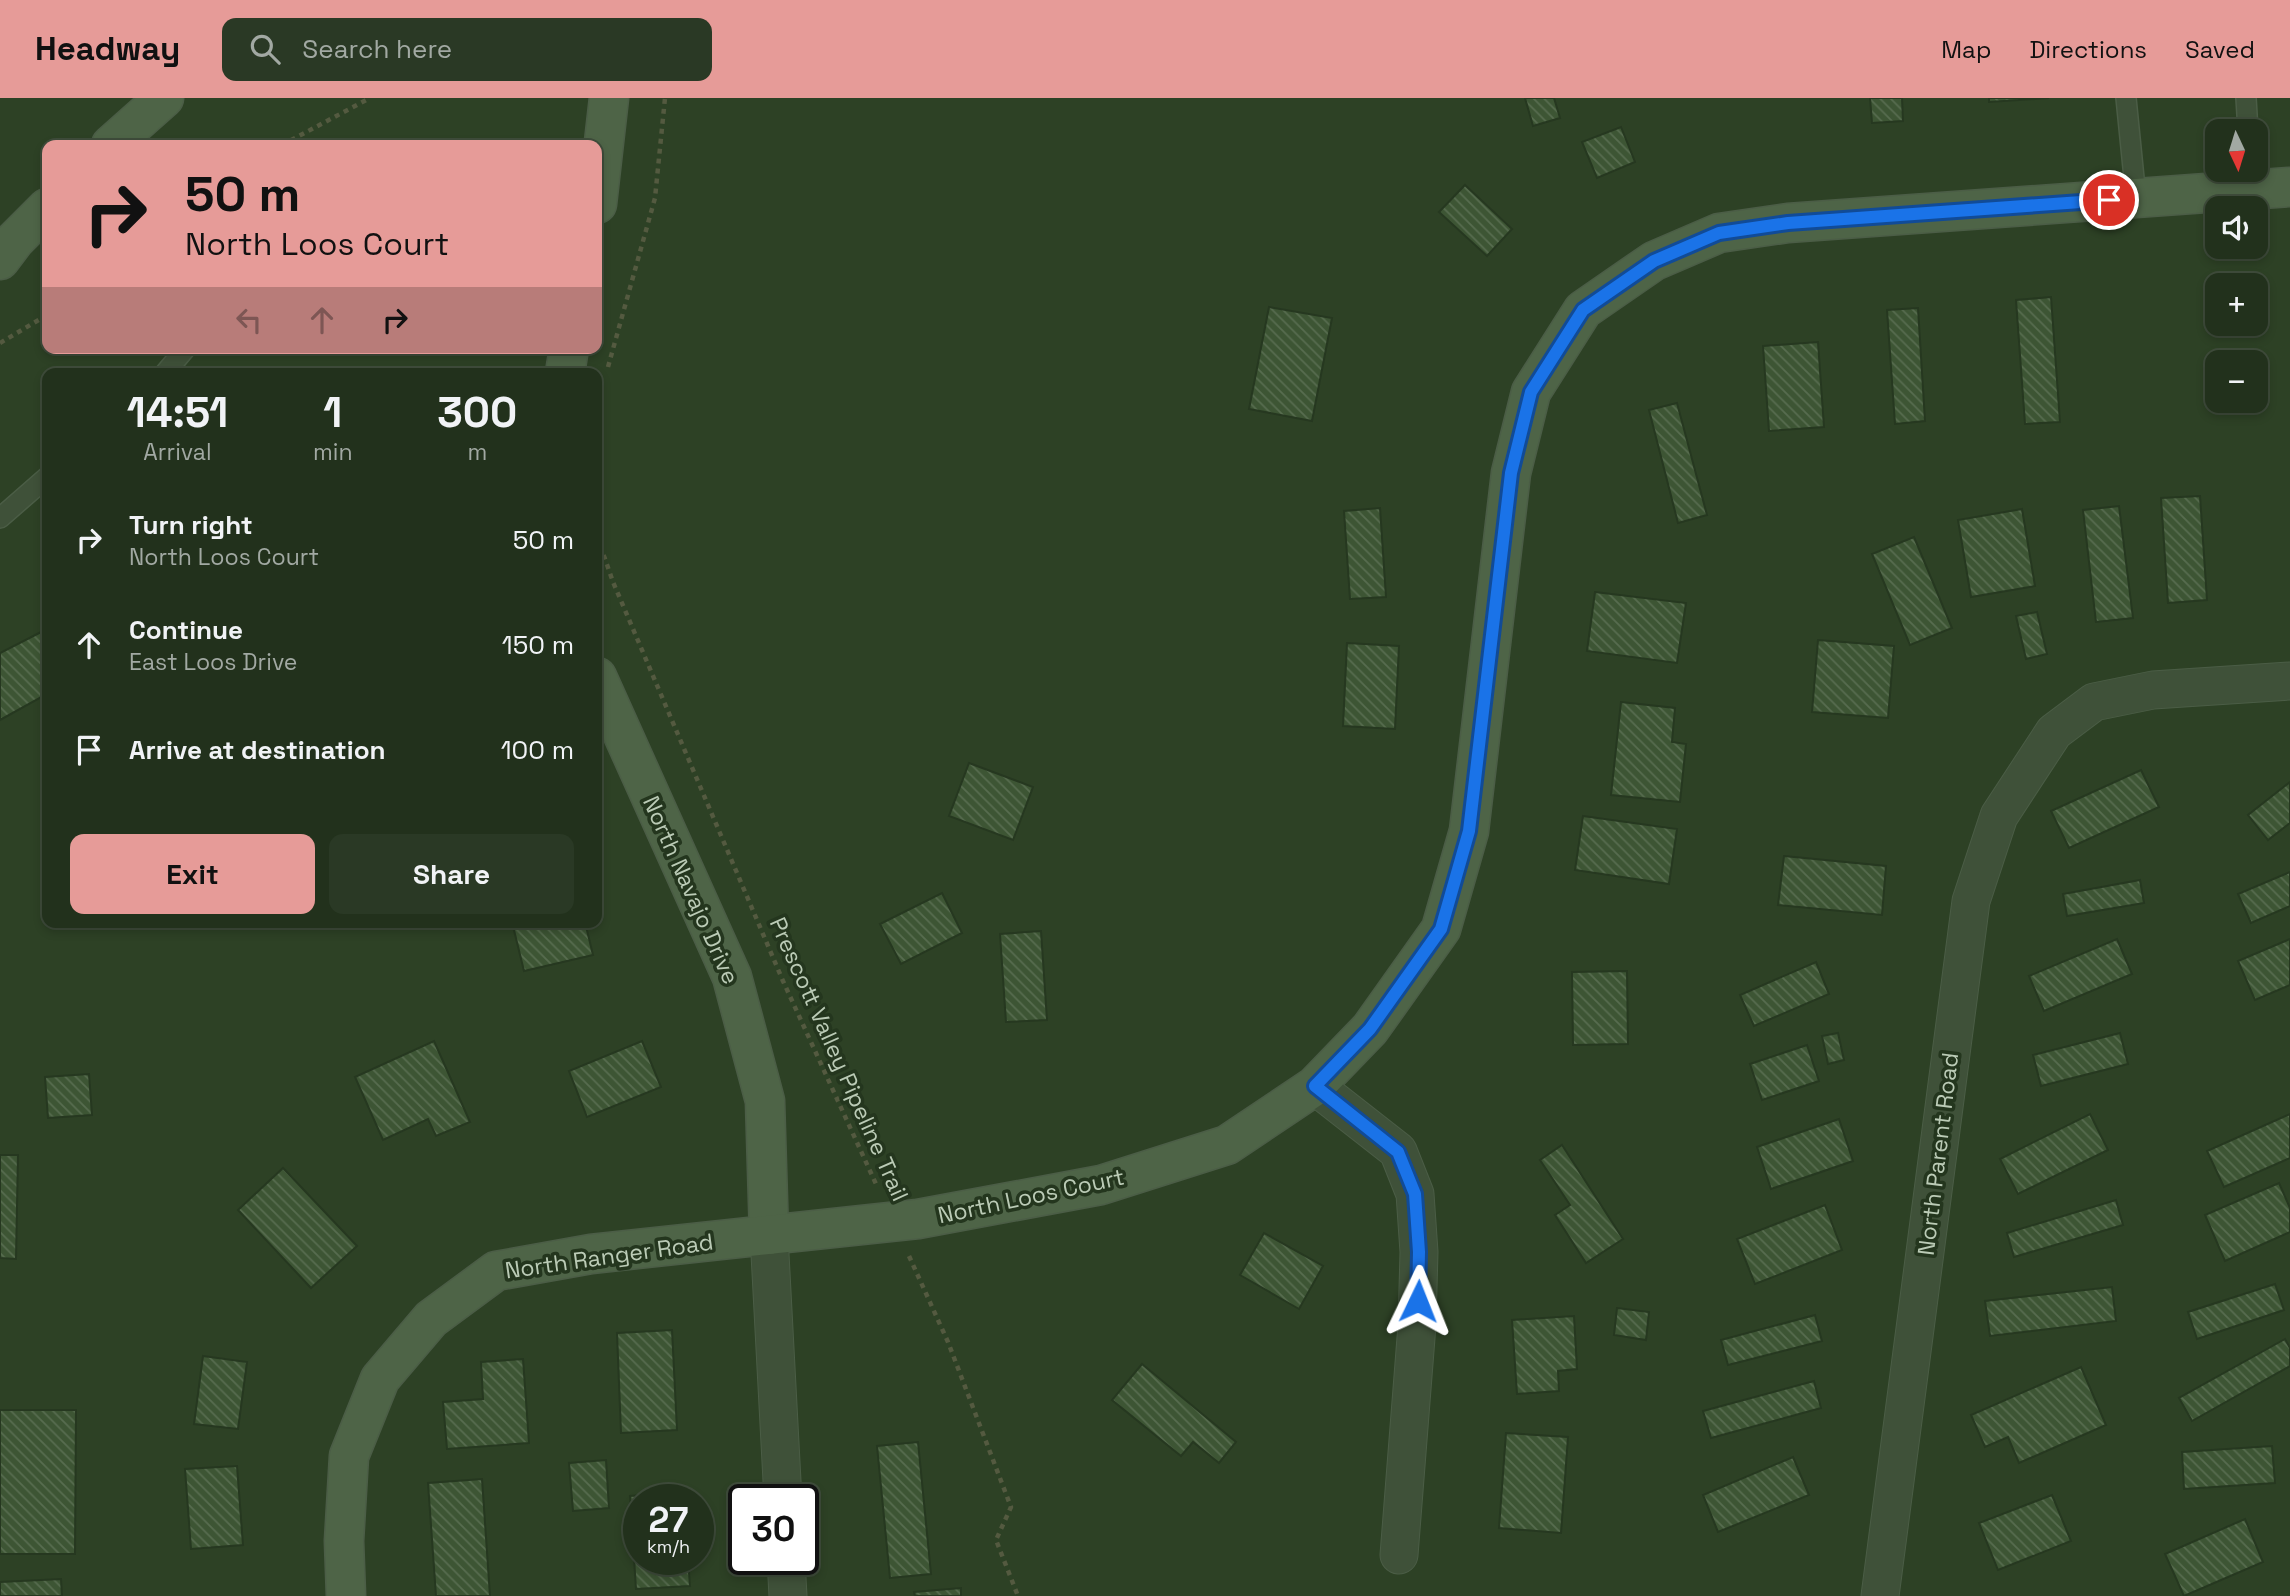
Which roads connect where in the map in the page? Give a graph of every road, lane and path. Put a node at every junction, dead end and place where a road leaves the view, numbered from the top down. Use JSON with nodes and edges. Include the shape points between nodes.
{"nodes":[{"id":1,"x":164,"y":98,"type":"edge"},
{"id":2,"x":370,"y":98,"type":"edge"},
{"id":3,"x":609,"y":98,"type":"edge"},
{"id":4,"x":665,"y":98,"type":"edge"},
{"id":5,"x":2126,"y":98,"type":"edge"},
{"id":6,"x":2245,"y":98,"type":"edge"},
{"id":7,"x":2247,"y":119,"type":"edge"},
{"id":8,"x":117,"y":140,"type":"edge"},
{"id":9,"x":291,"y":140,"type":"edge"},
{"id":10,"x":602,"y":160,"type":"edge"},
{"id":11,"x":2238,"y":182,"type":"edge"},
{"id":12,"x":2262,"y":182,"type":"edge"},
{"id":13,"x":2290,"y":187,"type":"edge"},
{"id":14,"x":2136,"y":198,"type":"junction"},
{"id":15,"x":42,"y":213,"type":"edge"},
{"id":16,"x":0,"y":260,"type":"edge"},
{"id":17,"x":42,"y":318,"type":"edge"},
{"id":18,"x":0,"y":343,"type":"edge"},
{"id":19,"x":181,"y":354,"type":"edge"},
{"id":20,"x":608,"y":367,"type":"dead end"},
{"id":21,"x":169,"y":368,"type":"edge"},
{"id":22,"x":604,"y":380,"type":"dead end"},
{"id":23,"x":602,"y":387,"type":"edge"},
{"id":24,"x":42,"y":481,"type":"edge"},
{"id":25,"x":0,"y":518,"type":"edge"},
{"id":26,"x":602,"y":550,"type":"edge"},
{"id":27,"x":2290,"y":681,"type":"edge"},
{"id":28,"x":602,"y":688,"type":"edge"},
{"id":29,"x":1315,"y":1086,"type":"junction"},
{"id":30,"x":893,"y":1222,"type":"junction"},
{"id":31,"x":769,"y":1235,"type":"junction"},
{"id":32,"x":782,"y":1484,"type":"edge"},
{"id":33,"x":1399,"y":1555,"type":"dead end"},
{"id":34,"x":787,"y":1575,"type":"edge"},
{"id":35,"x":346,"y":1596,"type":"edge"},
{"id":36,"x":788,"y":1596,"type":"edge"},
{"id":37,"x":1018,"y":1596,"type":"edge"},
{"id":38,"x":1880,"y":1596,"type":"edge"}],
"edges":[{"from":1,"to":8,"type":"street"},
{"from":2,"to":9,"type":"path"},
{"from":3,"to":10,"type":"street"},
{"from":4,"to":20,"type":"path","via":[[655,198]]},
{"from":5,"to":14,"type":"lane"},
{"from":6,"to":7,"type":"lane"},
{"from":11,"to":14,"type":"street"},
{"from":12,"to":13,"type":"street"},
{"from":14,"to":29,"type":"street","name":"North Loos Court","via":[[1788,223],[1719,233],[1654,261],[1583,310],[1531,392],[1511,473],[1469,831],[1441,929],[1370,1029]]},
{"from":15,"to":16,"type":"street"},
{"from":17,"to":18,"type":"path"},
{"from":19,"to":21,"type":"lane"},
{"from":22,"to":23,"type":"path"},
{"from":24,"to":25,"type":"lane"},
{"from":26,"to":30,"type":"path","name":"Prescott Valley Pipeline Trail","via":[[783,981]]},
{"from":27,"to":38,"type":"street","name":"North Parent Road","via":[[2154,690],[2094,702],[2054,732],[1999,816],[1971,901]]},
{"from":28,"to":31,"type":"street","name":"North Navajo Drive","via":[[732,977],[765,1101]]},
{"from":29,"to":30,"type":"street","name":"North Loos Court","via":[[1227,1145],[1114,1181]]},
{"from":29,"to":33,"type":"street","via":[[1398,1152],[1415,1194],[1417,1325]]},
{"from":30,"to":31,"type":"street","name":"North Loos Court"},
{"from":30,"to":37,"type":"path","name":"Prescott Valley Pipeline Trail","via":[[948,1342],[1011,1507],[996,1540]]},
{"from":31,"to":32,"type":"street"},
{"from":31,"to":35,"type":"street","name":"North Ranger Road","via":[[591,1254],[496,1270],[431,1319],[380,1379],[349,1456]]},
{"from":34,"to":36,"type":"street"}]}
